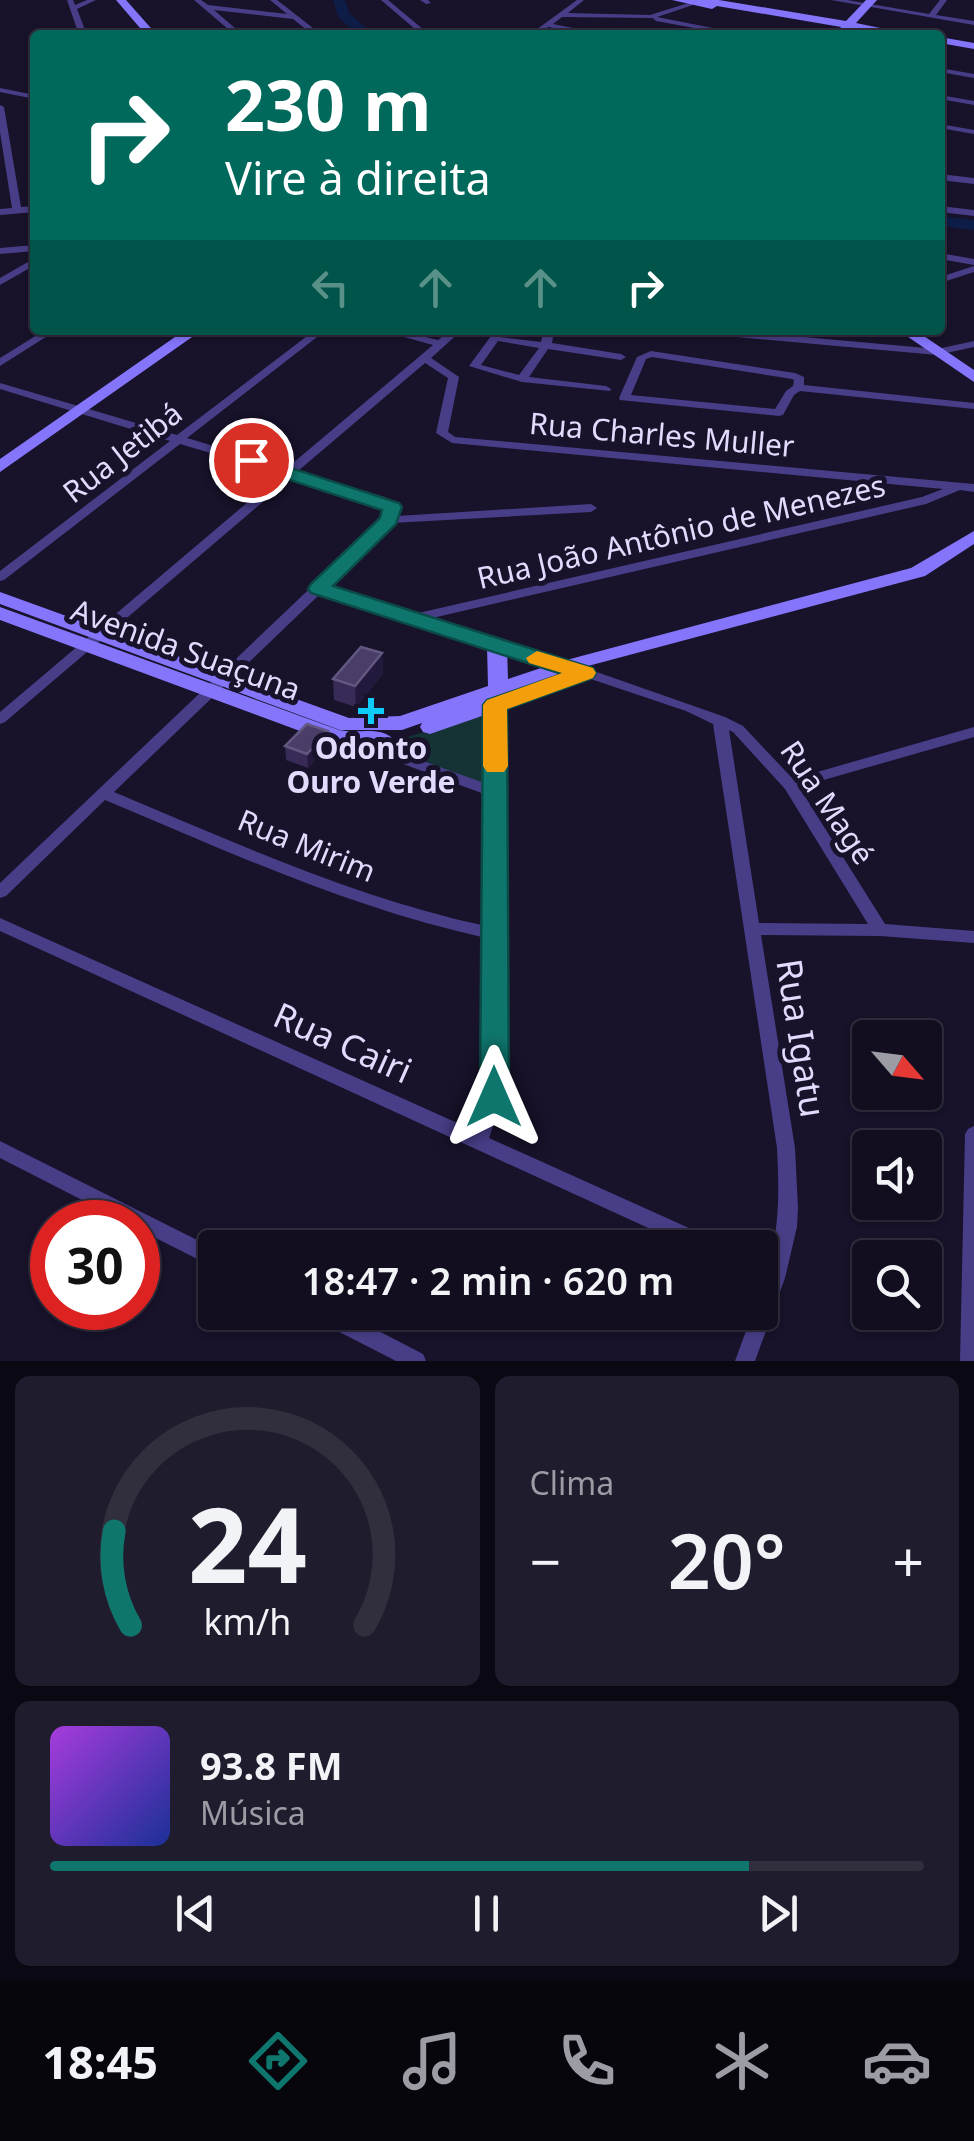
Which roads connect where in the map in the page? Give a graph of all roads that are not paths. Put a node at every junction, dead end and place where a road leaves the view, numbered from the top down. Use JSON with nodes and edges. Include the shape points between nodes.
{"nodes":[{"id":1,"x":92,"y":0,"type":"edge"},
{"id":2,"x":121,"y":0,"type":"edge"},
{"id":3,"x":132,"y":0,"type":"edge"},
{"id":4,"x":273,"y":0,"type":"edge"},
{"id":5,"x":384,"y":0,"type":"edge"},
{"id":6,"x":581,"y":0,"type":"edge"},
{"id":7,"x":677,"y":0,"type":"edge"},
{"id":8,"x":834,"y":0,"type":"edge"},
{"id":9,"x":944,"y":0,"type":"edge"},
{"id":10,"x":703,"y":1,"type":"edge"},
{"id":11,"x":201,"y":3,"type":"edge"},
{"id":12,"x":869,"y":3,"type":"edge"},
{"id":13,"x":72,"y":4,"type":"edge"},
{"id":14,"x":560,"y":15,"type":"junction"},
{"id":15,"x":930,"y":16,"type":"junction"},
{"id":16,"x":292,"y":17,"type":"junction"},
{"id":17,"x":650,"y":17,"type":"junction"},
{"id":18,"x":974,"y":23,"type":"edge"},
{"id":19,"x":547,"y":24,"type":"junction"},
{"id":20,"x":844,"y":29,"type":"edge"},
{"id":21,"x":81,"y":30,"type":"edge"},
{"id":22,"x":148,"y":30,"type":"edge"},
{"id":23,"x":159,"y":30,"type":"edge"},
{"id":24,"x":233,"y":30,"type":"edge"},
{"id":25,"x":311,"y":30,"type":"edge"},
{"id":26,"x":420,"y":30,"type":"edge"},
{"id":27,"x":539,"y":30,"type":"edge"},
{"id":28,"x":578,"y":30,"type":"edge"},
{"id":29,"x":718,"y":30,"type":"edge"},
{"id":30,"x":945,"y":43,"type":"edge"},
{"id":31,"x":974,"y":48,"type":"edge"},
{"id":32,"x":945,"y":71,"type":"edge"},
{"id":33,"x":974,"y":76,"type":"edge"},
{"id":34,"x":0,"y":90,"type":"edge"},
{"id":35,"x":30,"y":96,"type":"edge"},
{"id":36,"x":945,"y":98,"type":"edge"},
{"id":37,"x":974,"y":103,"type":"edge"},
{"id":38,"x":0,"y":107,"type":"edge"},
{"id":39,"x":945,"y":127,"type":"edge"},
{"id":40,"x":2,"y":130,"type":"edge"},
{"id":41,"x":974,"y":132,"type":"edge"},
{"id":42,"x":4,"y":174,"type":"edge"},
{"id":43,"x":945,"y":178,"type":"edge"},
{"id":44,"x":974,"y":181,"type":"edge"},
{"id":45,"x":30,"y":210,"type":"edge"},
{"id":46,"x":945,"y":210,"type":"edge"},
{"id":47,"x":17,"y":211,"type":"junction"},
{"id":48,"x":0,"y":212,"type":"edge"},
{"id":49,"x":974,"y":214,"type":"edge"},
{"id":50,"x":30,"y":248,"type":"edge"},
{"id":51,"x":0,"y":251,"type":"edge"},
{"id":52,"x":945,"y":257,"type":"edge"},
{"id":53,"x":974,"y":262,"type":"edge"},
{"id":54,"x":30,"y":264,"type":"edge"},
{"id":55,"x":974,"y":269,"type":"edge"},
{"id":56,"x":945,"y":278,"type":"edge"},
{"id":57,"x":0,"y":282,"type":"edge"},
{"id":58,"x":44,"y":335,"type":"edge"},
{"id":59,"x":170,"y":335,"type":"edge"},
{"id":60,"x":188,"y":335,"type":"edge"},
{"id":61,"x":315,"y":335,"type":"edge"},
{"id":62,"x":404,"y":335,"type":"edge"},
{"id":63,"x":451,"y":335,"type":"edge"},
{"id":64,"x":748,"y":335,"type":"edge"},
{"id":65,"x":912,"y":335,"type":"edge"},
{"id":66,"x":548,"y":336,"type":"edge"},
{"id":67,"x":440,"y":344,"type":"junction"},
{"id":68,"x":974,"y":344,"type":"edge"},
{"id":69,"x":937,"y":352,"type":"junction"},
{"id":70,"x":621,"y":357,"type":"dead end"},
{"id":71,"x":424,"y":358,"type":"junction"},
{"id":72,"x":0,"y":363,"type":"edge"},
{"id":73,"x":974,"y":377,"type":"edge"},
{"id":74,"x":522,"y":379,"type":"junction"},
{"id":75,"x":0,"y":386,"type":"edge"},
{"id":76,"x":798,"y":388,"type":"junction"},
{"id":77,"x":606,"y":389,"type":"dead end"},
{"id":78,"x":974,"y":406,"type":"edge"},
{"id":79,"x":75,"y":408,"type":"junction"},
{"id":80,"x":179,"y":440,"type":"junction"},
{"id":81,"x":0,"y":452,"type":"edge"},
{"id":82,"x":0,"y":467,"type":"edge"},
{"id":83,"x":287,"y":471,"type":"junction"},
{"id":84,"x":968,"y":487,"type":"edge"},
{"id":85,"x":591,"y":508,"type":"dead end"},
{"id":86,"x":389,"y":520,"type":"junction"},
{"id":87,"x":974,"y":536,"type":"edge"},
{"id":88,"x":974,"y":554,"type":"edge"},
{"id":89,"x":0,"y":577,"type":"edge"},
{"id":90,"x":318,"y":589,"type":"junction"},
{"id":91,"x":0,"y":598,"type":"edge"},
{"id":92,"x":0,"y":614,"type":"edge"},
{"id":93,"x":410,"y":619,"type":"junction"},
{"id":94,"x":94,"y":638,"type":"junction"},
{"id":95,"x":497,"y":647,"type":"junction"},
{"id":96,"x":575,"y":669,"type":"junction"},
{"id":97,"x":217,"y":685,"type":"junction"},
{"id":98,"x":496,"y":697,"type":"junction"},
{"id":99,"x":0,"y":719,"type":"edge"},
{"id":100,"x":720,"y":720,"type":"junction"},
{"id":101,"x":349,"y":732,"type":"junction"},
{"id":102,"x":974,"y":732,"type":"edge"},
{"id":103,"x":790,"y":785,"type":"junction"},
{"id":104,"x":104,"y":792,"type":"junction"},
{"id":105,"x":494,"y":792,"type":"junction"},
{"id":106,"x":0,"y":892,"type":"edge"},
{"id":107,"x":0,"y":924,"type":"edge"},
{"id":108,"x":752,"y":929,"type":"junction"},
{"id":109,"x":880,"y":930,"type":"junction"},
{"id":110,"x":494,"y":934,"type":"junction"},
{"id":111,"x":974,"y":937,"type":"edge"},
{"id":112,"x":974,"y":1134,"type":"edge"},
{"id":113,"x":479,"y":1139,"type":"junction"},
{"id":114,"x":0,"y":1149,"type":"edge"},
{"id":115,"x":674,"y":1230,"type":"edge"},
{"id":116,"x":973,"y":1231,"type":"edge"},
{"id":117,"x":778,"y":1248,"type":"edge"},
{"id":118,"x":198,"y":1250,"type":"edge"},
{"id":119,"x":355,"y":1330,"type":"edge"},
{"id":120,"x":753,"y":1330,"type":"edge"},
{"id":121,"x":416,"y":1361,"type":"edge"},
{"id":122,"x":745,"y":1361,"type":"edge"},
{"id":123,"x":970,"y":1361,"type":"edge"}],
"edges":[{"from":1,"to":13,"type":"street"},
{"from":2,"to":22,"type":"street"},
{"from":3,"to":23,"type":"street"},
{"from":4,"to":16,"type":"street"},
{"from":5,"to":26,"type":"street"},
{"from":6,"to":14,"type":"street"},
{"from":7,"to":10,"type":"street"},
{"from":8,"to":12,"type":"street"},
{"from":9,"to":15,"type":"street"},
{"from":10,"to":17,"type":"street"},
{"from":10,"to":20,"type":"street"},
{"from":11,"to":16,"type":"street"},
{"from":11,"to":24,"type":"street"},
{"from":12,"to":15,"type":"street"},
{"from":12,"to":20,"type":"street"},
{"from":13,"to":21,"type":"street"},
{"from":14,"to":17,"type":"street"},
{"from":14,"to":19,"type":"street"},
{"from":15,"to":18,"type":"street"},
{"from":16,"to":25,"type":"street"},
{"from":17,"to":29,"type":"street"},
{"from":19,"to":27,"type":"street"},
{"from":19,"to":28,"type":"street"},
{"from":30,"to":31,"type":"street"},
{"from":32,"to":33,"type":"street"},
{"from":34,"to":35,"type":"street"},
{"from":36,"to":37,"type":"street"},
{"from":38,"to":40,"type":"street"},
{"from":39,"to":41,"type":"street"},
{"from":40,"to":42,"type":"street"},
{"from":42,"to":47,"type":"street","via":[[13,184]]},
{"from":43,"to":44,"type":"street"},
{"from":45,"to":47,"type":"street"},
{"from":46,"to":49,"type":"street"},
{"from":47,"to":48,"type":"street"},
{"from":50,"to":51,"type":"street"},
{"from":52,"to":53,"type":"street"},
{"from":54,"to":57,"type":"street"},
{"from":55,"to":56,"type":"street"},
{"from":58,"to":72,"type":"street"},
{"from":59,"to":79,"type":"street"},
{"from":60,"to":79,"type":"street"},
{"from":61,"to":80,"type":"street","name":"Rua Jetibá"},
{"from":62,"to":67,"type":"street"},
{"from":63,"to":67,"type":"street"},
{"from":64,"to":69,"type":"street"},
{"from":65,"to":69,"type":"street"},
{"from":66,"to":70,"type":"street"},
{"from":66,"to":74,"type":"street"},
{"from":66,"to":74,"type":"street","via":[[495,338],[474,366]]},
{"from":67,"to":71,"type":"street"},
{"from":68,"to":69,"type":"street"},
{"from":69,"to":73,"type":"street"},
{"from":71,"to":83,"type":"street"},
{"from":71,"to":84,"type":"street","name":"Rua Charles Muller","via":[[454,377],[442,434],[452,440]]},
{"from":74,"to":77,"type":"street"},
{"from":75,"to":79,"type":"street"},
{"from":76,"to":76,"type":"street","via":[[779,413],[623,396],[647,354],[795,376]]},
{"from":76,"to":78,"type":"street"},
{"from":79,"to":80,"type":"street"},
{"from":79,"to":81,"type":"street"},
{"from":79,"to":82,"type":"street"},
{"from":80,"to":83,"type":"street"},
{"from":80,"to":89,"type":"street","name":"Rua Jetibá"},
{"from":83,"to":86,"type":"street","via":[[390,504]]},
{"from":83,"to":94,"type":"street"},
{"from":84,"to":93,"type":"street","name":"Rua João Antônio de Menezes"},
{"from":85,"to":86,"type":"street"},
{"from":86,"to":90,"type":"street"},
{"from":87,"to":96,"type":"street","via":[[918,572]]},
{"from":88,"to":96,"type":"street","via":[[922,581]]},
{"from":90,"to":93,"type":"street","name":"Rua Magé"},
{"from":90,"to":97,"type":"street"},
{"from":91,"to":94,"type":"street","name":"Avenida Suaçuna"},
{"from":92,"to":94,"type":"street","name":"Avenida Suaçuna"},
{"from":93,"to":95,"type":"street","name":"Rua Magé"},
{"from":94,"to":97,"type":"street","name":"Avenida Suaçuna"},
{"from":94,"to":99,"type":"street"},
{"from":95,"to":96,"type":"street","name":"Rua Magé"},
{"from":95,"to":98,"type":"street"},
{"from":96,"to":98,"type":"street"},
{"from":96,"to":100,"type":"street","name":"Rua Magé"},
{"from":97,"to":101,"type":"street","name":"Avenida Suaçuna"},
{"from":97,"to":104,"type":"street"},
{"from":98,"to":101,"type":"street","via":[[392,737]]},
{"from":98,"to":105,"type":"street"},
{"from":100,"to":103,"type":"street","name":"Rua Magé","via":[[750,740]]},
{"from":100,"to":108,"type":"street","name":"Rua Igatu"},
{"from":101,"to":105,"type":"street"},
{"from":102,"to":103,"type":"street"},
{"from":103,"to":109,"type":"street","name":"Rua Magé"},
{"from":104,"to":106,"type":"street"},
{"from":104,"to":110,"type":"street","name":"Rua Mirim","via":[[390,908]]},
{"from":105,"to":110,"type":"street"},
{"from":107,"to":113,"type":"street","name":"Rua Cairi"},
{"from":108,"to":109,"type":"street"},
{"from":108,"to":117,"type":"street","name":"Rua Igatu","via":[[786,1148],[788,1224]]},
{"from":109,"to":111,"type":"street"},
{"from":110,"to":113,"type":"street","via":[[494,1097]]},
{"from":112,"to":116,"type":"street"},
{"from":113,"to":115,"type":"street","name":"Rua Cairi"},
{"from":114,"to":118,"type":"street"},
{"from":116,"to":123,"type":"street"},
{"from":119,"to":121,"type":"street"},
{"from":120,"to":122,"type":"street","name":"Rua Igatu"}]}
